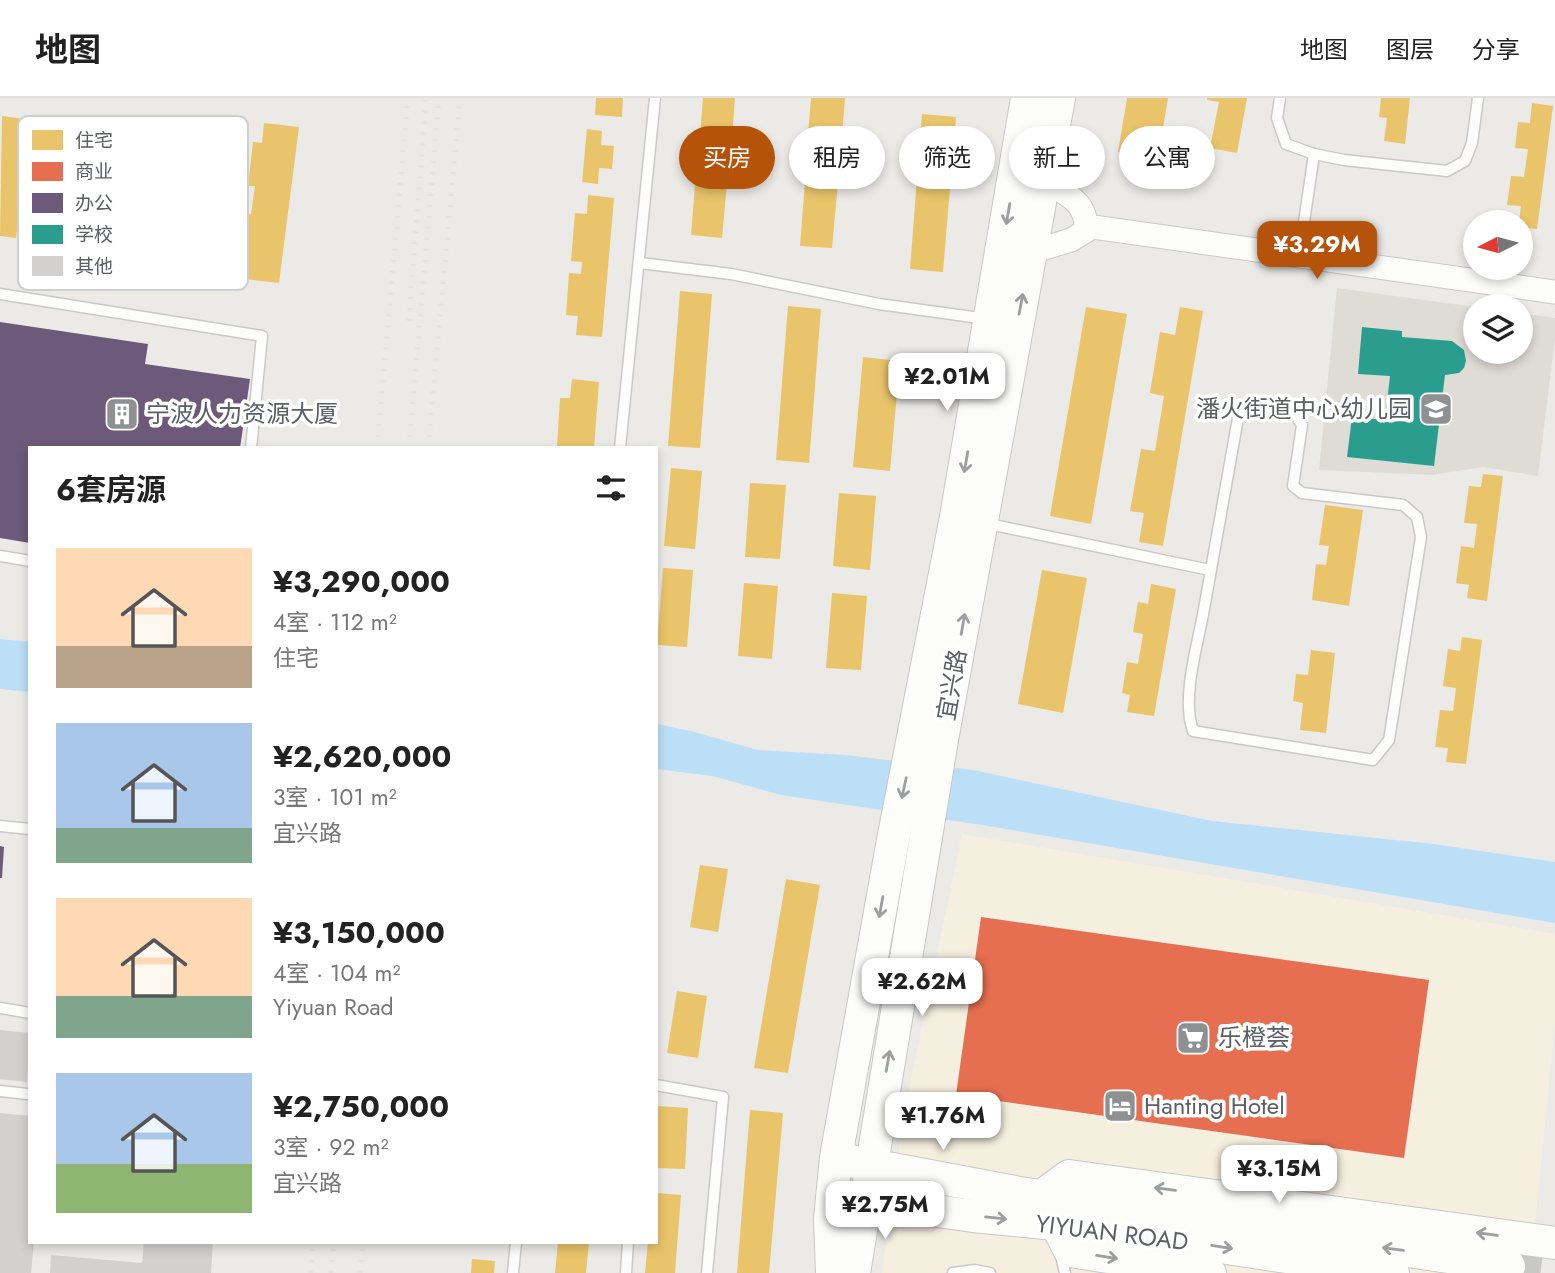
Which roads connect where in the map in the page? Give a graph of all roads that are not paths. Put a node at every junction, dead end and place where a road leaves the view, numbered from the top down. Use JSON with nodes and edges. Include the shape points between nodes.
{"nodes":[{"id":1,"x":655,"y":98,"type":"edge"},
{"id":2,"x":1027,"y":98,"type":"edge"},
{"id":3,"x":1059,"y":98,"type":"edge"},
{"id":4,"x":1280,"y":98,"type":"edge"},
{"id":5,"x":1478,"y":98,"type":"edge"},
{"id":6,"x":1054,"y":126,"type":"edge"},
{"id":7,"x":1314,"y":155,"type":"junction"},
{"id":8,"x":1042,"y":189,"type":"edge"},
{"id":9,"x":1058,"y":189,"type":"edge"},
{"id":10,"x":1086,"y":226,"type":"junction"},
{"id":11,"x":1031,"y":252,"type":"junction"},
{"id":12,"x":1299,"y":256,"type":"junction"},
{"id":13,"x":640,"y":263,"type":"junction"},
{"id":14,"x":1555,"y":292,"type":"edge"},
{"id":15,"x":0,"y":293,"type":"edge"},
{"id":16,"x":990,"y":319,"type":"junction"},
{"id":17,"x":251,"y":446,"type":"edge"},
{"id":18,"x":620,"y":446,"type":"edge"},
{"id":19,"x":981,"y":523,"type":"junction"},
{"id":20,"x":0,"y":556,"type":"edge"},
{"id":21,"x":28,"y":561,"type":"edge"},
{"id":22,"x":1210,"y":570,"type":"junction"},
{"id":23,"x":928,"y":738,"type":"junction"},
{"id":24,"x":0,"y":825,"type":"edge"},
{"id":25,"x":28,"y":829,"type":"edge"},
{"id":26,"x":0,"y":1008,"type":"edge"},
{"id":27,"x":28,"y":1013,"type":"edge"},
{"id":28,"x":658,"y":1085,"type":"edge"},
{"id":29,"x":0,"y":1091,"type":"edge"},
{"id":30,"x":27,"y":1094,"type":"dead end"},
{"id":31,"x":836,"y":1157,"type":"junction"},
{"id":32,"x":870,"y":1165,"type":"junction"},
{"id":33,"x":831,"y":1197,"type":"junction"},
{"id":34,"x":865,"y":1201,"type":"junction"},
{"id":35,"x":1049,"y":1210,"type":"junction"},
{"id":36,"x":1555,"y":1243,"type":"edge"},
{"id":37,"x":516,"y":1244,"type":"edge"},
{"id":38,"x":628,"y":1244,"type":"edge"},
{"id":39,"x":1509,"y":1266,"type":"dead end"},
{"id":40,"x":513,"y":1273,"type":"edge"},
{"id":41,"x":625,"y":1273,"type":"edge"},
{"id":42,"x":707,"y":1273,"type":"edge"},
{"id":43,"x":832,"y":1273,"type":"edge"},
{"id":44,"x":854,"y":1273,"type":"edge"},
{"id":45,"x":953,"y":1273,"type":"edge"},
{"id":46,"x":990,"y":1273,"type":"edge"},
{"id":47,"x":1065,"y":1273,"type":"edge"},
{"id":48,"x":1210,"y":1273,"type":"edge"},
{"id":49,"x":1393,"y":1273,"type":"edge"}],
"edges":[{"from":1,"to":13,"type":"lane"},
{"from":2,"to":16,"type":"street","name":"宜兴路","one_way":true},
{"from":3,"to":6,"type":"street","name":"宜兴路"},
{"from":4,"to":7,"type":"lane","via":[[1277,118],[1286,144]]},
{"from":5,"to":7,"type":"lane","via":[[1465,161],[1447,171]]},
{"from":7,"to":12,"type":"lane"},
{"from":8,"to":11,"type":"street","name":"宜兴路"},
{"from":9,"to":10,"type":"street","via":[[1076,201],[1087,218]]},
{"from":10,"to":11,"type":"street","via":[[1086,231],[1071,240]]},
{"from":10,"to":12,"type":"street"},
{"from":19,"to":11,"type":"street","name":"宜兴路","one_way":true},
{"from":12,"to":14,"type":"street"},
{"from":13,"to":16,"type":"lane","via":[[731,274],[879,304]]},
{"from":13,"to":18,"type":"lane"},
{"from":15,"to":17,"type":"lane","via":[[262,336]]},
{"from":16,"to":23,"type":"street","name":"宜兴路","one_way":true,"via":[[956,517]]},
{"from":19,"to":22,"type":"lane"},
{"from":23,"to":19,"type":"street","name":"宜兴路","one_way":true},
{"from":20,"to":21,"type":"lane"},
{"from":22,"to":22,"type":"lane","via":[[1238,418],[1249,411],[1296,416],[1302,425],[1293,486],[1302,493],[1403,505],[1417,517],[1421,537],[1389,740],[1373,760],[1193,731],[1190,689]]},
{"from":23,"to":31,"type":"street","name":"宜兴路","one_way":true,"via":[[893,840]]},
{"from":32,"to":23,"type":"street","name":"宜兴路","one_way":true,"via":[[928,826]]},
{"from":24,"to":25,"type":"lane"},
{"from":26,"to":27,"type":"lane"},
{"from":28,"to":42,"type":"lane","via":[[723,1097]]},
{"from":29,"to":30,"type":"lane"},
{"from":31,"to":32,"type":"street","name":"YIYUAN ROAD"},
{"from":31,"to":33,"type":"street","name":"宜兴路"},
{"from":32,"to":34,"type":"street","name":"宜兴路"},
{"from":32,"to":35,"type":"street","name":"YIYUAN ROAD"},
{"from":33,"to":34,"type":"street","name":"YIYUAN ROAD"},
{"from":33,"to":43,"type":"street","name":"宜兴路"},
{"from":34,"to":35,"type":"street","name":"YIYUAN ROAD","one_way":true,"via":[[973,1216]]},
{"from":34,"to":44,"type":"street","name":"宜兴路"},
{"from":36,"to":35,"type":"street","name":"YIYUAN ROAD","one_way":true,"via":[[1069,1176]]},
{"from":39,"to":35,"type":"street","name":"YIYUAN ROAD","one_way":true},
{"from":35,"to":47,"type":"lane"},
{"from":35,"to":48,"type":"street","one_way":true,"via":[[1070,1251]]},
{"from":35,"to":49,"type":"street","name":"YIYUAN ROAD","one_way":true},
{"from":37,"to":40,"type":"lane"},
{"from":38,"to":41,"type":"lane"},
{"from":45,"to":46,"type":"lane"}]}
